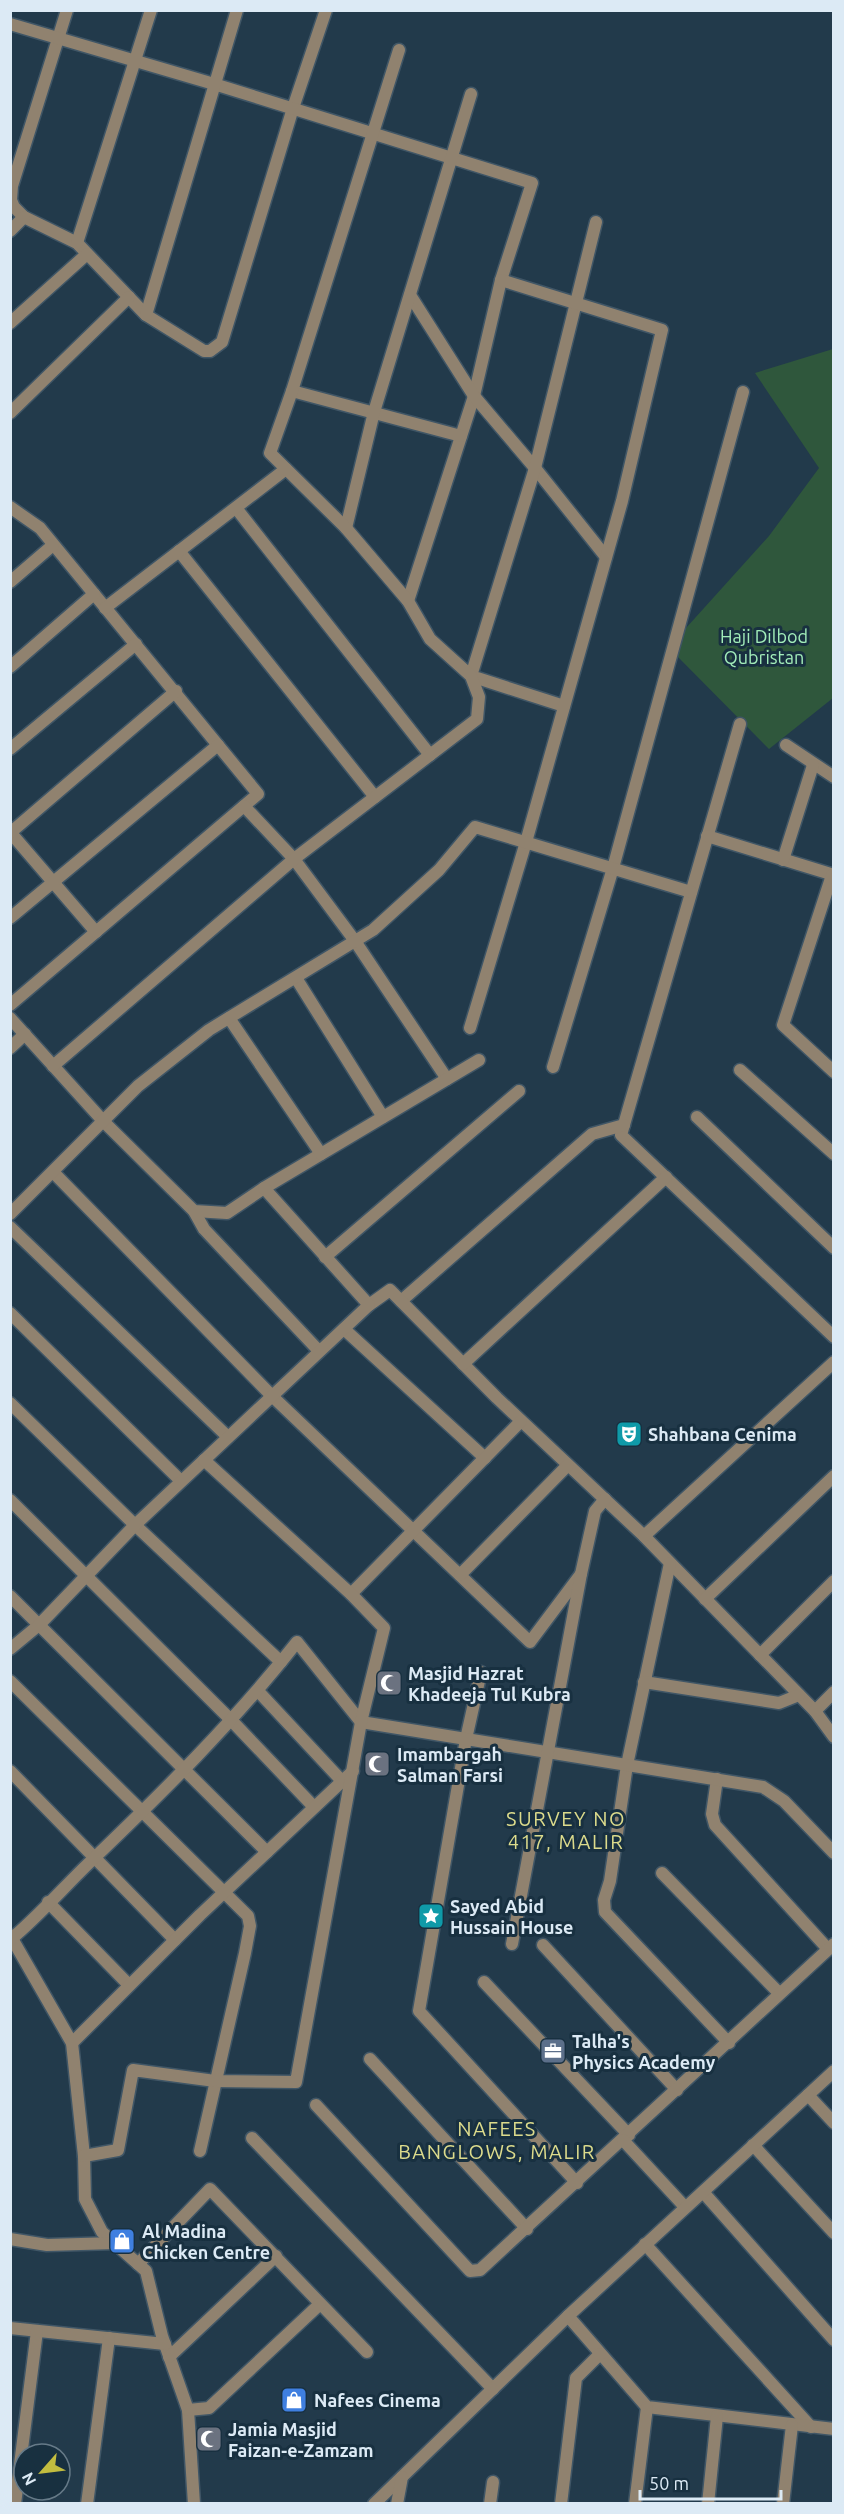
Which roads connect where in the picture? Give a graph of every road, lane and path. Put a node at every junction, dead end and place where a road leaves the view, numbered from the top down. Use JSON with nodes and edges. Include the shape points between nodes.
{"nodes":[{"id":1,"x":67,"y":10,"type":"edge"},
{"id":2,"x":151,"y":10,"type":"edge"},
{"id":3,"x":237,"y":10,"type":"edge"},
{"id":4,"x":326,"y":10,"type":"edge"},
{"id":5,"x":10,"y":24,"type":"edge"},
{"id":6,"x":57,"y":39,"type":"junction"},
{"id":7,"x":399,"y":50,"type":"dead end"},
{"id":8,"x":135,"y":61,"type":"junction"},
{"id":9,"x":214,"y":84,"type":"junction"},
{"id":10,"x":471,"y":94,"type":"dead end"},
{"id":11,"x":293,"y":108,"type":"junction"},
{"id":12,"x":374,"y":133,"type":"junction"},
{"id":13,"x":452,"y":158,"type":"junction"},
{"id":14,"x":24,"y":217,"type":"junction"},
{"id":15,"x":596,"y":222,"type":"dead end"},
{"id":16,"x":10,"y":231,"type":"edge"},
{"id":17,"x":77,"y":243,"type":"junction"},
{"id":18,"x":87,"y":254,"type":"junction"},
{"id":19,"x":501,"y":279,"type":"junction"},
{"id":20,"x":410,"y":295,"type":"junction"},
{"id":21,"x":129,"y":297,"type":"junction"},
{"id":22,"x":577,"y":305,"type":"junction"},
{"id":23,"x":146,"y":315,"type":"junction"},
{"id":24,"x":10,"y":323,"type":"edge"},
{"id":25,"x":292,"y":391,"type":"junction"},
{"id":26,"x":742,"y":392,"type":"dead end"},
{"id":27,"x":474,"y":396,"type":"junction"},
{"id":28,"x":10,"y":412,"type":"edge"},
{"id":29,"x":374,"y":412,"type":"junction"},
{"id":30,"x":461,"y":436,"type":"junction"},
{"id":31,"x":536,"y":468,"type":"junction"},
{"id":32,"x":286,"y":469,"type":"junction"},
{"id":33,"x":10,"y":507,"type":"edge"},
{"id":34,"x":236,"y":508,"type":"junction"},
{"id":35,"x":346,"y":528,"type":"junction"},
{"id":36,"x":53,"y":545,"type":"junction"},
{"id":37,"x":179,"y":552,"type":"junction"},
{"id":38,"x":606,"y":557,"type":"junction"},
{"id":39,"x":10,"y":582,"type":"edge"},
{"id":40,"x":94,"y":594,"type":"junction"},
{"id":41,"x":408,"y":601,"type":"junction"},
{"id":42,"x":105,"y":608,"type":"junction"},
{"id":43,"x":136,"y":644,"type":"junction"},
{"id":44,"x":10,"y":667,"type":"edge"},
{"id":45,"x":471,"y":676,"type":"junction"},
{"id":46,"x":176,"y":691,"type":"junction"},
{"id":47,"x":564,"y":706,"type":"junction"},
{"id":48,"x":740,"y":724,"type":"dead end"},
{"id":49,"x":218,"y":745,"type":"junction"},
{"id":50,"x":786,"y":745,"type":"dead end"},
{"id":51,"x":10,"y":749,"type":"edge"},
{"id":52,"x":430,"y":755,"type":"junction"},
{"id":53,"x":813,"y":765,"type":"junction"},
{"id":54,"x":834,"y":777,"type":"edge"},
{"id":55,"x":375,"y":797,"type":"junction"},
{"id":56,"x":244,"y":806,"type":"junction"},
{"id":57,"x":11,"y":832,"type":"edge"},
{"id":58,"x":707,"y":836,"type":"junction"},
{"id":59,"x":526,"y":843,"type":"junction"},
{"id":60,"x":294,"y":859,"type":"junction"},
{"id":61,"x":783,"y":860,"type":"junction"},
{"id":62,"x":613,"y":868,"type":"junction"},
{"id":63,"x":833,"y":875,"type":"edge"},
{"id":64,"x":53,"y":883,"type":"junction"},
{"id":65,"x":691,"y":892,"type":"junction"},
{"id":66,"x":10,"y":918,"type":"edge"},
{"id":67,"x":96,"y":932,"type":"junction"},
{"id":68,"x":355,"y":941,"type":"junction"},
{"id":69,"x":296,"y":978,"type":"junction"},
{"id":70,"x":10,"y":1005,"type":"edge"},
{"id":71,"x":10,"y":1018,"type":"edge"},
{"id":72,"x":229,"y":1018,"type":"junction"},
{"id":73,"x":470,"y":1028,"type":"dead end"},
{"id":74,"x":25,"y":1034,"type":"junction"},
{"id":75,"x":10,"y":1048,"type":"edge"},
{"id":76,"x":479,"y":1060,"type":"dead end"},
{"id":77,"x":54,"y":1066,"type":"junction"},
{"id":78,"x":553,"y":1067,"type":"dead end"},
{"id":79,"x":740,"y":1070,"type":"dead end"},
{"id":80,"x":834,"y":1072,"type":"edge"},
{"id":81,"x":447,"y":1079,"type":"junction"},
{"id":82,"x":519,"y":1091,"type":"dead end"},
{"id":83,"x":383,"y":1117,"type":"junction"},
{"id":84,"x":698,"y":1117,"type":"dead end"},
{"id":85,"x":104,"y":1122,"type":"junction"},
{"id":86,"x":624,"y":1125,"type":"junction"},
{"id":87,"x":321,"y":1154,"type":"junction"},
{"id":88,"x":834,"y":1154,"type":"edge"},
{"id":89,"x":53,"y":1172,"type":"junction"},
{"id":90,"x":666,"y":1177,"type":"junction"},
{"id":91,"x":264,"y":1188,"type":"junction"},
{"id":92,"x":194,"y":1211,"type":"junction"},
{"id":93,"x":10,"y":1214,"type":"edge"},
{"id":94,"x":10,"y":1227,"type":"edge"},
{"id":95,"x":834,"y":1248,"type":"edge"},
{"id":96,"x":325,"y":1257,"type":"junction"},
{"id":97,"x":401,"y":1301,"type":"junction"},
{"id":98,"x":369,"y":1305,"type":"junction"},
{"id":99,"x":10,"y":1313,"type":"edge"},
{"id":100,"x":344,"y":1329,"type":"junction"},
{"id":101,"x":834,"y":1337,"type":"edge"},
{"id":102,"x":320,"y":1351,"type":"junction"},
{"id":103,"x":834,"y":1362,"type":"edge"},
{"id":104,"x":463,"y":1364,"type":"junction"},
{"id":105,"x":272,"y":1396,"type":"junction"},
{"id":106,"x":10,"y":1403,"type":"edge"},
{"id":107,"x":521,"y":1421,"type":"junction"},
{"id":108,"x":228,"y":1437,"type":"junction"},
{"id":109,"x":485,"y":1458,"type":"junction"},
{"id":110,"x":204,"y":1460,"type":"junction"},
{"id":111,"x":568,"y":1465,"type":"junction"},
{"id":112,"x":834,"y":1476,"type":"edge"},
{"id":113,"x":181,"y":1481,"type":"junction"},
{"id":114,"x":605,"y":1499,"type":"junction"},
{"id":115,"x":10,"y":1500,"type":"edge"},
{"id":116,"x":135,"y":1525,"type":"junction"},
{"id":117,"x":414,"y":1530,"type":"junction"},
{"id":118,"x":644,"y":1536,"type":"junction"},
{"id":119,"x":670,"y":1563,"type":"junction"},
{"id":120,"x":581,"y":1574,"type":"junction"},
{"id":121,"x":86,"y":1575,"type":"junction"},
{"id":122,"x":460,"y":1575,"type":"junction"},
{"id":123,"x":834,"y":1581,"type":"edge"},
{"id":124,"x":351,"y":1594,"type":"junction"},
{"id":125,"x":10,"y":1596,"type":"edge"},
{"id":126,"x":705,"y":1599,"type":"junction"},
{"id":127,"x":39,"y":1625,"type":"junction"},
{"id":128,"x":10,"y":1649,"type":"edge"},
{"id":129,"x":760,"y":1654,"type":"junction"},
{"id":130,"x":281,"y":1662,"type":"junction"},
{"id":131,"x":481,"y":1672,"type":"dead end"},
{"id":132,"x":10,"y":1681,"type":"edge"},
{"id":133,"x":644,"y":1682,"type":"junction"},
{"id":134,"x":258,"y":1691,"type":"junction"},
{"id":135,"x":834,"y":1692,"type":"edge"},
{"id":136,"x":799,"y":1695,"type":"junction"},
{"id":137,"x":815,"y":1711,"type":"junction"},
{"id":138,"x":231,"y":1720,"type":"junction"},
{"id":139,"x":362,"y":1722,"type":"junction"},
{"id":140,"x":834,"y":1737,"type":"edge"},
{"id":141,"x":466,"y":1739,"type":"junction"},
{"id":142,"x":547,"y":1752,"type":"junction"},
{"id":143,"x":627,"y":1765,"type":"junction"},
{"id":144,"x":183,"y":1768,"type":"junction"},
{"id":145,"x":10,"y":1771,"type":"edge"},
{"id":146,"x":353,"y":1771,"type":"junction"},
{"id":147,"x":717,"y":1779,"type":"junction"},
{"id":148,"x":342,"y":1781,"type":"junction"},
{"id":149,"x":314,"y":1808,"type":"junction"},
{"id":150,"x":144,"y":1812,"type":"junction"},
{"id":151,"x":267,"y":1852,"type":"junction"},
{"id":152,"x":834,"y":1853,"type":"edge"},
{"id":153,"x":95,"y":1857,"type":"junction"},
{"id":154,"x":662,"y":1873,"type":"dead end"},
{"id":155,"x":224,"y":1892,"type":"junction"},
{"id":156,"x":48,"y":1902,"type":"junction"},
{"id":157,"x":11,"y":1938,"type":"edge"},
{"id":158,"x":175,"y":1940,"type":"junction"},
{"id":159,"x":512,"y":1944,"type":"dead end"},
{"id":160,"x":543,"y":1945,"type":"dead end"},
{"id":161,"x":831,"y":1947,"type":"edge"},
{"id":162,"x":484,"y":1982,"type":"dead end"},
{"id":163,"x":129,"y":1985,"type":"junction"},
{"id":164,"x":779,"y":1993,"type":"junction"},
{"id":165,"x":72,"y":2043,"type":"junction"},
{"id":166,"x":729,"y":2043,"type":"junction"},
{"id":167,"x":370,"y":2059,"type":"dead end"},
{"id":168,"x":834,"y":2071,"type":"edge"},
{"id":169,"x":215,"y":2081,"type":"junction"},
{"id":170,"x":677,"y":2090,"type":"junction"},
{"id":171,"x":808,"y":2095,"type":"junction"},
{"id":172,"x":316,"y":2105,"type":"dead end"},
{"id":173,"x":834,"y":2123,"type":"edge"},
{"id":174,"x":626,"y":2137,"type":"junction"},
{"id":175,"x":252,"y":2138,"type":"dead end"},
{"id":176,"x":753,"y":2145,"type":"junction"},
{"id":177,"x":200,"y":2151,"type":"dead end"},
{"id":178,"x":84,"y":2156,"type":"junction"},
{"id":179,"x":577,"y":2183,"type":"junction"},
{"id":180,"x":703,"y":2192,"type":"junction"},
{"id":181,"x":685,"y":2208,"type":"junction"},
{"id":182,"x":527,"y":2229,"type":"junction"},
{"id":183,"x":834,"y":2233,"type":"edge"},
{"id":184,"x":10,"y":2239,"type":"edge"},
{"id":185,"x":115,"y":2243,"type":"junction"},
{"id":186,"x":645,"y":2244,"type":"junction"},
{"id":187,"x":276,"y":2256,"type":"junction"},
{"id":188,"x":138,"y":2264,"type":"junction"},
{"id":189,"x":320,"y":2304,"type":"junction"},
{"id":190,"x":568,"y":2316,"type":"junction"},
{"id":191,"x":10,"y":2328,"type":"edge"},
{"id":192,"x":37,"y":2331,"type":"junction"},
{"id":193,"x":109,"y":2338,"type":"junction"},
{"id":194,"x":834,"y":2340,"type":"edge"},
{"id":195,"x":165,"y":2344,"type":"junction"},
{"id":196,"x":367,"y":2352,"type":"dead end"},
{"id":197,"x":600,"y":2354,"type":"junction"},
{"id":198,"x":170,"y":2357,"type":"junction"},
{"id":199,"x":492,"y":2389,"type":"junction"},
{"id":200,"x":647,"y":2407,"type":"junction"},
{"id":201,"x":188,"y":2410,"type":"junction"},
{"id":202,"x":717,"y":2416,"type":"junction"},
{"id":203,"x":792,"y":2425,"type":"junction"},
{"id":204,"x":811,"y":2427,"type":"junction"},
{"id":205,"x":834,"y":2429,"type":"edge"},
{"id":206,"x":402,"y":2477,"type":"junction"},
{"id":207,"x":493,"y":2482,"type":"dead end"},
{"id":208,"x":15,"y":2504,"type":"edge"},
{"id":209,"x":87,"y":2504,"type":"edge"},
{"id":210,"x":194,"y":2504,"type":"edge"},
{"id":211,"x":374,"y":2504,"type":"edge"},
{"id":212,"x":397,"y":2504,"type":"edge"},
{"id":213,"x":490,"y":2504,"type":"edge"},
{"id":214,"x":561,"y":2504,"type":"edge"},
{"id":215,"x":635,"y":2504,"type":"edge"},
{"id":216,"x":708,"y":2504,"type":"edge"},
{"id":217,"x":783,"y":2504,"type":"edge"}],
"edges":[{"from":1,"to":6,"type":"street"},
{"from":2,"to":8,"type":"street"},
{"from":3,"to":9,"type":"street"},
{"from":4,"to":11,"type":"street"},
{"from":5,"to":6,"type":"street"},
{"from":6,"to":8,"type":"street"},
{"from":6,"to":14,"type":"street","via":[[12,186],[11,200]]},
{"from":7,"to":12,"type":"street"},
{"from":8,"to":9,"type":"street"},
{"from":8,"to":17,"type":"street"},
{"from":9,"to":11,"type":"street"},
{"from":9,"to":23,"type":"street"},
{"from":10,"to":13,"type":"street"},
{"from":11,"to":12,"type":"street"},
{"from":11,"to":23,"type":"street","via":[[222,342],[204,351]]},
{"from":12,"to":13,"type":"street"},
{"from":12,"to":25,"type":"street"},
{"from":13,"to":19,"type":"street","via":[[532,183]]},
{"from":13,"to":20,"type":"street"},
{"from":14,"to":16,"type":"street"},
{"from":14,"to":17,"type":"street"},
{"from":15,"to":22,"type":"street"},
{"from":17,"to":18,"type":"street"},
{"from":18,"to":21,"type":"street"},
{"from":18,"to":24,"type":"street"},
{"from":19,"to":22,"type":"street"},
{"from":19,"to":27,"type":"street"},
{"from":20,"to":27,"type":"street"},
{"from":20,"to":29,"type":"street"},
{"from":21,"to":23,"type":"street"},
{"from":21,"to":28,"type":"street"},
{"from":22,"to":31,"type":"street"},
{"from":22,"to":38,"type":"street","via":[[662,330]]},
{"from":25,"to":29,"type":"street"},
{"from":25,"to":32,"type":"street","via":[[270,453]]},
{"from":26,"to":62,"type":"street"},
{"from":27,"to":30,"type":"street"},
{"from":27,"to":31,"type":"street"},
{"from":29,"to":30,"type":"street"},
{"from":29,"to":35,"type":"street"},
{"from":30,"to":41,"type":"street"},
{"from":31,"to":38,"type":"street"},
{"from":31,"to":45,"type":"street"},
{"from":32,"to":34,"type":"street"},
{"from":32,"to":35,"type":"street"},
{"from":33,"to":36,"type":"street","via":[[40,528]]},
{"from":34,"to":37,"type":"street"},
{"from":34,"to":52,"type":"street"},
{"from":35,"to":41,"type":"street"},
{"from":36,"to":39,"type":"street"},
{"from":36,"to":40,"type":"street"},
{"from":37,"to":42,"type":"street"},
{"from":37,"to":55,"type":"street"},
{"from":38,"to":47,"type":"street"},
{"from":40,"to":42,"type":"street"},
{"from":40,"to":44,"type":"street"},
{"from":41,"to":45,"type":"street","via":[[430,639]]},
{"from":42,"to":43,"type":"street"},
{"from":43,"to":46,"type":"street"},
{"from":43,"to":51,"type":"street"},
{"from":45,"to":47,"type":"street"},
{"from":45,"to":52,"type":"street","via":[[479,697],[477,719]]},
{"from":46,"to":49,"type":"street"},
{"from":46,"to":57,"type":"street"},
{"from":47,"to":59,"type":"street"},
{"from":48,"to":58,"type":"street"},
{"from":49,"to":56,"type":"street","via":[[258,794]]},
{"from":49,"to":64,"type":"street"},
{"from":50,"to":53,"type":"street"},
{"from":52,"to":55,"type":"street"},
{"from":53,"to":54,"type":"street"},
{"from":53,"to":61,"type":"street"},
{"from":55,"to":60,"type":"street"},
{"from":56,"to":60,"type":"street"},
{"from":56,"to":67,"type":"street"},
{"from":57,"to":64,"type":"street"},
{"from":58,"to":61,"type":"street"},
{"from":58,"to":65,"type":"street"},
{"from":59,"to":62,"type":"street"},
{"from":59,"to":68,"type":"street","via":[[475,827],[439,870],[373,930]]},
{"from":59,"to":73,"type":"street"},
{"from":60,"to":68,"type":"street"},
{"from":60,"to":77,"type":"street"},
{"from":61,"to":63,"type":"street"},
{"from":62,"to":65,"type":"street"},
{"from":62,"to":78,"type":"street"},
{"from":63,"to":80,"type":"street","via":[[783,1025]]},
{"from":64,"to":66,"type":"street"},
{"from":64,"to":67,"type":"street"},
{"from":65,"to":86,"type":"street"},
{"from":67,"to":70,"type":"street"},
{"from":68,"to":69,"type":"street"},
{"from":68,"to":81,"type":"street"},
{"from":69,"to":72,"type":"street"},
{"from":69,"to":83,"type":"street"},
{"from":71,"to":74,"type":"street"},
{"from":72,"to":85,"type":"street","via":[[138,1086]]},
{"from":72,"to":87,"type":"street"},
{"from":74,"to":75,"type":"street"},
{"from":74,"to":77,"type":"street"},
{"from":76,"to":81,"type":"street"},
{"from":77,"to":85,"type":"street"},
{"from":79,"to":88,"type":"street"},
{"from":81,"to":83,"type":"street"},
{"from":82,"to":96,"type":"street"},
{"from":83,"to":87,"type":"street"},
{"from":84,"to":95,"type":"street"},
{"from":85,"to":89,"type":"street"},
{"from":85,"to":92,"type":"street"},
{"from":86,"to":90,"type":"street","via":[[621,1135]]},
{"from":86,"to":97,"type":"street","via":[[592,1134]]},
{"from":87,"to":91,"type":"street"},
{"from":89,"to":93,"type":"street"},
{"from":89,"to":105,"type":"street"},
{"from":90,"to":101,"type":"street"},
{"from":90,"to":104,"type":"street"},
{"from":91,"to":92,"type":"street","via":[[227,1213]]},
{"from":91,"to":96,"type":"street"},
{"from":92,"to":102,"type":"street","via":[[204,1229]]},
{"from":94,"to":108,"type":"street"},
{"from":96,"to":98,"type":"street"},
{"from":97,"to":98,"type":"street","via":[[390,1290]]},
{"from":97,"to":104,"type":"street"},
{"from":98,"to":100,"type":"street"},
{"from":99,"to":113,"type":"street"},
{"from":100,"to":102,"type":"street"},
{"from":100,"to":109,"type":"street"},
{"from":102,"to":105,"type":"street"},
{"from":103,"to":118,"type":"street"},
{"from":104,"to":107,"type":"street"},
{"from":105,"to":108,"type":"street"},
{"from":105,"to":117,"type":"street"},
{"from":106,"to":116,"type":"street"},
{"from":107,"to":109,"type":"street"},
{"from":107,"to":111,"type":"street"},
{"from":108,"to":110,"type":"street"},
{"from":109,"to":117,"type":"street"},
{"from":110,"to":113,"type":"street"},
{"from":110,"to":124,"type":"street"},
{"from":111,"to":114,"type":"street"},
{"from":111,"to":122,"type":"street"},
{"from":112,"to":126,"type":"street"},
{"from":113,"to":116,"type":"street"},
{"from":114,"to":118,"type":"street"},
{"from":114,"to":120,"type":"street","via":[[595,1511]]},
{"from":115,"to":121,"type":"street"},
{"from":116,"to":121,"type":"street"},
{"from":116,"to":130,"type":"street"},
{"from":117,"to":122,"type":"street"},
{"from":117,"to":124,"type":"street"},
{"from":118,"to":119,"type":"street"},
{"from":119,"to":126,"type":"street"},
{"from":119,"to":133,"type":"street"},
{"from":120,"to":122,"type":"street","via":[[530,1642]]},
{"from":120,"to":142,"type":"street"},
{"from":121,"to":127,"type":"street"},
{"from":121,"to":138,"type":"street"},
{"from":123,"to":129,"type":"street"},
{"from":124,"to":139,"type":"street","via":[[384,1628]]},
{"from":125,"to":127,"type":"street"},
{"from":126,"to":129,"type":"street"},
{"from":127,"to":128,"type":"street"},
{"from":127,"to":144,"type":"street"},
{"from":129,"to":136,"type":"street"},
{"from":130,"to":134,"type":"street"},
{"from":130,"to":139,"type":"street","via":[[297,1642]]},
{"from":131,"to":141,"type":"street"},
{"from":132,"to":150,"type":"street"},
{"from":133,"to":136,"type":"street","via":[[779,1703]]},
{"from":133,"to":143,"type":"street"},
{"from":134,"to":138,"type":"street"},
{"from":134,"to":148,"type":"street"},
{"from":135,"to":137,"type":"street"},
{"from":136,"to":137,"type":"street"},
{"from":137,"to":140,"type":"street"},
{"from":138,"to":144,"type":"street"},
{"from":138,"to":149,"type":"street"},
{"from":139,"to":141,"type":"street"},
{"from":139,"to":146,"type":"street"},
{"from":141,"to":142,"type":"street"},
{"from":141,"to":179,"type":"street","via":[[419,2011]]},
{"from":142,"to":143,"type":"street"},
{"from":142,"to":159,"type":"street"},
{"from":143,"to":147,"type":"street"},
{"from":143,"to":166,"type":"street","via":[[605,1912]]},
{"from":144,"to":150,"type":"street"},
{"from":144,"to":151,"type":"street"},
{"from":145,"to":153,"type":"street"},
{"from":146,"to":148,"type":"street"},
{"from":146,"to":169,"type":"street","via":[[296,2082]]},
{"from":147,"to":152,"type":"street","via":[[763,1787],[784,1801]]},
{"from":147,"to":161,"type":"street","via":[[712,1814],[715,1825]]},
{"from":148,"to":149,"type":"street"},
{"from":149,"to":151,"type":"street"},
{"from":150,"to":153,"type":"street"},
{"from":150,"to":155,"type":"street"},
{"from":151,"to":155,"type":"street"},
{"from":153,"to":156,"type":"street"},
{"from":153,"to":158,"type":"street"},
{"from":154,"to":164,"type":"street"},
{"from":155,"to":158,"type":"street"},
{"from":155,"to":169,"type":"street","via":[[248,1916],[250,1926]]},
{"from":156,"to":157,"type":"street"},
{"from":156,"to":163,"type":"street"},
{"from":157,"to":165,"type":"street"},
{"from":158,"to":163,"type":"street"},
{"from":160,"to":170,"type":"street"},
{"from":161,"to":164,"type":"street"},
{"from":162,"to":174,"type":"street"},
{"from":163,"to":165,"type":"street"},
{"from":164,"to":166,"type":"street"},
{"from":165,"to":178,"type":"street"},
{"from":166,"to":170,"type":"street"},
{"from":167,"to":182,"type":"street"},
{"from":168,"to":171,"type":"street"},
{"from":169,"to":177,"type":"street"},
{"from":169,"to":178,"type":"street","via":[[133,2070],[118,2150]]},
{"from":170,"to":174,"type":"street"},
{"from":171,"to":173,"type":"street"},
{"from":171,"to":176,"type":"street"},
{"from":172,"to":182,"type":"street","via":[[470,2271],[480,2270]]},
{"from":174,"to":179,"type":"street"},
{"from":174,"to":181,"type":"street"},
{"from":175,"to":199,"type":"street"},
{"from":176,"to":180,"type":"street"},
{"from":176,"to":183,"type":"street"},
{"from":178,"to":185,"type":"street","via":[[85,2199],[102,2232]]},
{"from":179,"to":182,"type":"street"},
{"from":180,"to":181,"type":"street"},
{"from":180,"to":194,"type":"street"},
{"from":181,"to":186,"type":"street"},
{"from":184,"to":185,"type":"street","via":[[47,2244]]},
{"from":185,"to":188,"type":"street"},
{"from":186,"to":190,"type":"street"},
{"from":186,"to":204,"type":"street"},
{"from":187,"to":188,"type":"street","via":[[210,2189]]},
{"from":187,"to":189,"type":"street"},
{"from":187,"to":198,"type":"street"},
{"from":188,"to":195,"type":"street","via":[[146,2271]]},
{"from":189,"to":196,"type":"street"},
{"from":189,"to":201,"type":"street","via":[[209,2408]]},
{"from":190,"to":197,"type":"street"},
{"from":190,"to":199,"type":"street"},
{"from":191,"to":192,"type":"street"},
{"from":192,"to":193,"type":"street"},
{"from":192,"to":208,"type":"street"},
{"from":193,"to":195,"type":"street"},
{"from":193,"to":209,"type":"street"},
{"from":195,"to":198,"type":"street"},
{"from":197,"to":200,"type":"street"},
{"from":197,"to":214,"type":"street","via":[[576,2378]]},
{"from":198,"to":201,"type":"street"},
{"from":199,"to":206,"type":"street"},
{"from":200,"to":202,"type":"street"},
{"from":200,"to":215,"type":"street"},
{"from":201,"to":210,"type":"street"},
{"from":202,"to":203,"type":"street"},
{"from":202,"to":216,"type":"street"},
{"from":203,"to":204,"type":"street"},
{"from":203,"to":217,"type":"street"},
{"from":204,"to":205,"type":"street"},
{"from":206,"to":211,"type":"street"},
{"from":206,"to":212,"type":"street"},
{"from":207,"to":213,"type":"street"}]}
